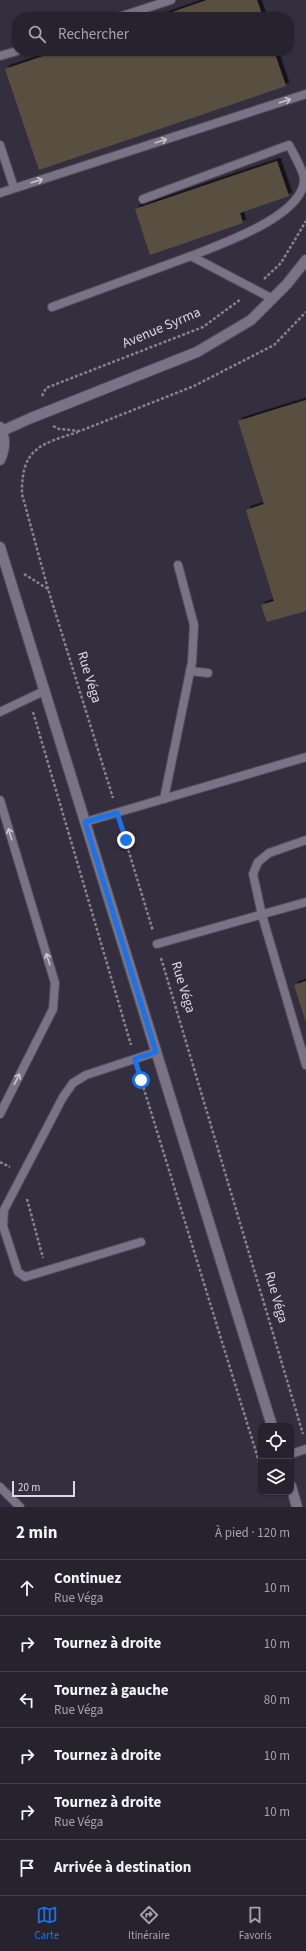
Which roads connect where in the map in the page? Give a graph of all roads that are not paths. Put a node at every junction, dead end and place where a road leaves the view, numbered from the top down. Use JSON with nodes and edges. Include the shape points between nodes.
{"nodes":[{"id":1,"x":171,"y":0,"type":"edge"},
{"id":2,"x":134,"y":12,"type":"edge"},
{"id":3,"x":12,"y":52,"type":"edge"},
{"id":4,"x":0,"y":56,"type":"edge"},
{"id":5,"x":306,"y":94,"type":"edge"},
{"id":6,"x":0,"y":145,"type":"edge"},
{"id":7,"x":14,"y":188,"type":"junction"},
{"id":8,"x":0,"y":193,"type":"edge"},
{"id":9,"x":143,"y":199,"type":"dead end"},
{"id":10,"x":191,"y":256,"type":"junction"},
{"id":11,"x":306,"y":260,"type":"edge"},
{"id":12,"x":273,"y":299,"type":"junction"},
{"id":13,"x":52,"y":307,"type":"dead end"},
{"id":14,"x":1,"y":429,"type":"edge"},
{"id":15,"x":0,"y":460,"type":"edge"},
{"id":16,"x":0,"y":548,"type":"edge"},
{"id":17,"x":178,"y":565,"type":"dead end"},
{"id":18,"x":190,"y":671,"type":"junction"},
{"id":19,"x":208,"y":673,"type":"dead end"},
{"id":20,"x":44,"y":691,"type":"junction"},
{"id":21,"x":0,"y":712,"type":"edge"},
{"id":22,"x":306,"y":758,"type":"edge"},
{"id":23,"x":164,"y":799,"type":"junction"},
{"id":24,"x":0,"y":800,"type":"edge"},
{"id":25,"x":85,"y":822,"type":"junction"},
{"id":26,"x":306,"y":840,"type":"edge"},
{"id":27,"x":306,"y":902,"type":"edge"},
{"id":28,"x":262,"y":915,"type":"junction"},
{"id":29,"x":157,"y":944,"type":"road end"},
{"id":30,"x":156,"y":1052,"type":"junction"},
{"id":31,"x":306,"y":1065,"type":"edge"},
{"id":32,"x":0,"y":1114,"type":"edge"},
{"id":33,"x":141,"y":1242,"type":"dead end"},
{"id":34,"x":271,"y":1423,"type":"edge"},
{"id":35,"x":306,"y":1449,"type":"edge"},
{"id":36,"x":294,"y":1453,"type":"edge"},
{"id":37,"x":0,"y":1488,"type":"edge"},
{"id":38,"x":294,"y":1495,"type":"edge"},
{"id":39,"x":20,"y":1507,"type":"edge"},
{"id":40,"x":298,"y":1507,"type":"edge"}],
"edges":[{"from":1,"to":2,"type":"lane"},
{"from":3,"to":4,"type":"lane"},
{"from":7,"to":5,"type":"lane","one_way":true},
{"from":6,"to":7,"type":"lane"},
{"from":7,"to":8,"type":"lane"},
{"from":9,"to":10,"type":"lane","via":[[289,144],[304,179],[301,194],[266,225]]},
{"from":10,"to":12,"type":"lane"},
{"from":10,"to":13,"type":"lane"},
{"from":11,"to":12,"type":"street"},
{"from":12,"to":14,"type":"street","via":[[251,320],[197,352]]},
{"from":14,"to":15,"type":"street","via":[[4,442]]},
{"from":16,"to":20,"type":"street"},
{"from":17,"to":18,"type":"lane","via":[[194,625]]},
{"from":18,"to":19,"type":"lane"},
{"from":18,"to":23,"type":"lane"},
{"from":20,"to":21,"type":"lane"},
{"from":20,"to":25,"type":"street"},
{"from":22,"to":23,"type":"lane"},
{"from":23,"to":25,"type":"lane"},
{"from":32,"to":24,"type":"lane","one_way":true,"via":[[53,1009],[55,982]]},
{"from":25,"to":30,"type":"street"},
{"from":26,"to":28,"type":"lane","via":[[268,853],[258,862],[253,874]]},
{"from":27,"to":28,"type":"lane"},
{"from":28,"to":29,"type":"lane"},
{"from":28,"to":31,"type":"lane"},
{"from":30,"to":33,"type":"lane","via":[[86,1075],[73,1083],[63,1097],[4,1210],[3,1226],[18,1272],[25,1277]]},
{"from":30,"to":34,"type":"street"},
{"from":35,"to":36,"type":"lane"},
{"from":37,"to":39,"type":"lane"},
{"from":38,"to":40,"type":"street"}]}
